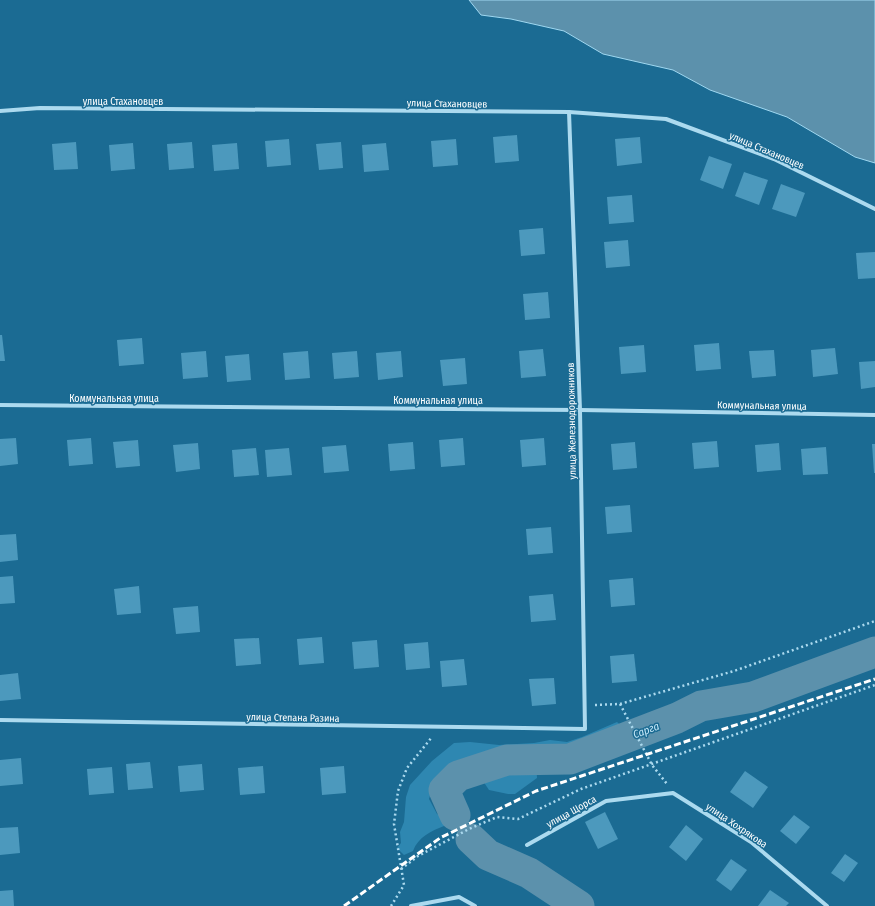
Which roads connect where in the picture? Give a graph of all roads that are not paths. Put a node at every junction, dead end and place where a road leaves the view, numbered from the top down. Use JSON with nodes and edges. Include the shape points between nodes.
{"nodes":[{"id":1,"x":0,"y":110,"type":"edge"},
{"id":2,"x":569,"y":112,"type":"junction"},
{"id":3,"x":875,"y":209,"type":"edge"},
{"id":4,"x":0,"y":405,"type":"edge"},
{"id":5,"x":580,"y":410,"type":"junction"},
{"id":6,"x":875,"y":416,"type":"edge"},
{"id":7,"x":0,"y":720,"type":"edge"},
{"id":8,"x":585,"y":729,"type":"joint"},
{"id":9,"x":673,"y":793,"type":"joint"},
{"id":10,"x":527,"y":845,"type":"dead end"},
{"id":11,"x":411,"y":906,"type":"edge"},
{"id":12,"x":475,"y":906,"type":"edge"},
{"id":13,"x":827,"y":906,"type":"edge"}],
"edges":[{"from":1,"to":2,"type":"street","name":"улица Стахановцев","via":[[55,108]]},
{"from":2,"to":3,"type":"street","name":"улица Стахановцев","via":[[666,119],[774,159]]},
{"from":2,"to":5,"type":"street","name":"улица Железнодорожников"},
{"from":4,"to":5,"type":"street","name":"Коммунальная улица"},
{"from":5,"to":6,"type":"street","name":"Коммунальная улица"},
{"from":5,"to":8,"type":"street","name":"улица Железнодорожников"},
{"from":7,"to":8,"type":"street","name":"улица Степана Разина"},
{"from":9,"to":10,"type":"street","name":"улица Щорса","via":[[606,801]]},
{"from":9,"to":13,"type":"street","name":"улица Хохрякова","via":[[751,842]]},
{"from":11,"to":12,"type":"street","via":[[459,897]]}]}
